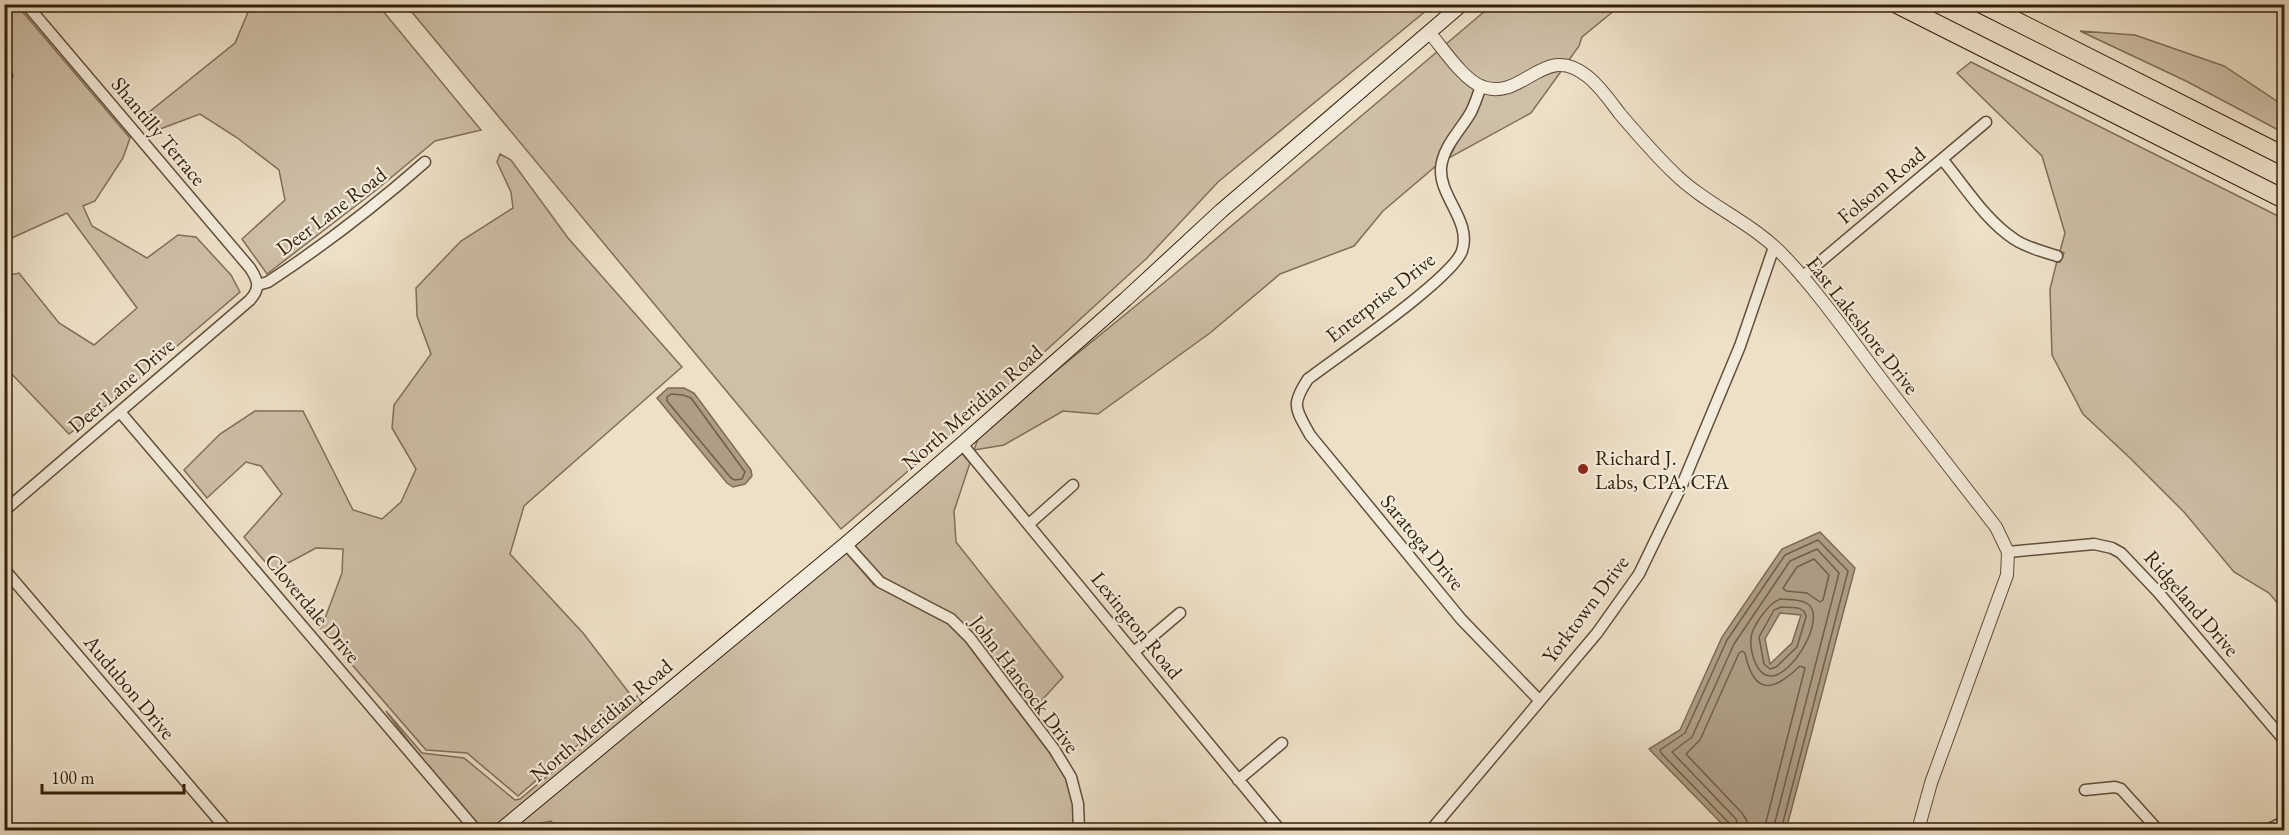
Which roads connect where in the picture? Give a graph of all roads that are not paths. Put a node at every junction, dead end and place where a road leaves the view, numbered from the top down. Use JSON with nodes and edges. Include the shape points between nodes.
{"nodes":[{"id":1,"x":26,"y":4,"type":"edge"},
{"id":2,"x":1462,"y":4,"type":"edge"},
{"id":3,"x":1897,"y":4,"type":"edge"},
{"id":4,"x":1982,"y":4,"type":"edge"},
{"id":5,"x":1429,"y":32,"type":"junction"},
{"id":6,"x":1481,"y":86,"type":"junction"},
{"id":7,"x":1986,"y":122,"type":"dead end"},
{"id":8,"x":2284,"y":156,"type":"edge"},
{"id":9,"x":1942,"y":159,"type":"junction"},
{"id":10,"x":424,"y":162,"type":"dead end"},
{"id":11,"x":2284,"y":199,"type":"edge"},
{"id":12,"x":1774,"y":247,"type":"junction"},
{"id":13,"x":2057,"y":256,"type":"dead end"},
{"id":14,"x":1802,"y":277,"type":"junction"},
{"id":15,"x":258,"y":285,"type":"junction"},
{"id":16,"x":1296,"y":397,"type":"joint"},
{"id":17,"x":120,"y":412,"type":"junction"},
{"id":18,"x":962,"y":444,"type":"junction"},
{"id":19,"x":1073,"y":486,"type":"dead end"},
{"id":20,"x":4,"y":511,"type":"edge"},
{"id":21,"x":1029,"y":524,"type":"junction"},
{"id":22,"x":846,"y":544,"type":"junction"},
{"id":23,"x":2008,"y":552,"type":"junction"},
{"id":24,"x":4,"y":569,"type":"edge"},
{"id":25,"x":1180,"y":613,"type":"dead end"},
{"id":26,"x":1134,"y":652,"type":"junction"},
{"id":27,"x":1539,"y":700,"type":"junction"},
{"id":28,"x":2284,"y":740,"type":"edge"},
{"id":29,"x":1282,"y":743,"type":"dead end"},
{"id":30,"x":1238,"y":780,"type":"junction"},
{"id":31,"x":2085,"y":790,"type":"dead end"},
{"id":32,"x":2284,"y":822,"type":"edge"},
{"id":33,"x":227,"y":831,"type":"edge"},
{"id":34,"x":476,"y":831,"type":"edge"},
{"id":35,"x":501,"y":831,"type":"edge"},
{"id":36,"x":1079,"y":831,"type":"edge"},
{"id":37,"x":1280,"y":831,"type":"edge"},
{"id":38,"x":1431,"y":831,"type":"edge"},
{"id":39,"x":1918,"y":831,"type":"edge"},
{"id":40,"x":2158,"y":831,"type":"edge"},
{"id":41,"x":2267,"y":831,"type":"edge"}],
"edges":[{"from":1,"to":15,"type":"street","name":"Shantilly Terrace","via":[[250,268]]},
{"from":2,"to":5,"type":"main road","name":"North Meridian Road"},
{"from":3,"to":11,"type":"highway"},
{"from":4,"to":8,"type":"highway"},
{"from":5,"to":6,"type":"street","via":[[1462,71]]},
{"from":5,"to":18,"type":"main road","name":"North Meridian Road","via":[[1221,211]]},
{"from":6,"to":12,"type":"street","name":"East Lakeshore Drive","via":[[1510,87],[1554,64],[1578,69],[1600,88],[1675,174]]},
{"from":6,"to":16,"type":"street","name":"Enterprise Drive","via":[[1472,110],[1448,147],[1441,169],[1462,228],[1461,254],[1424,291],[1308,379]]},
{"from":7,"to":9,"type":"street","name":"Folsom Road"},
{"from":9,"to":13,"type":"street","via":[[1995,224],[2030,248]]},
{"from":9,"to":14,"type":"street","name":"Folsom Road"},
{"from":10,"to":15,"type":"street","name":"Deer Lane Road","via":[[390,194],[320,247]]},
{"from":12,"to":14,"type":"street","name":"East Lakeshore Drive"},
{"from":12,"to":27,"type":"street","name":"Yorktown Drive","via":[[1744,338],[1650,553],[1597,633]]},
{"from":14,"to":23,"type":"street","name":"East Lakeshore Drive","via":[[1996,527]]},
{"from":15,"to":17,"type":"street","name":"Deer Lane Drive","via":[[250,300]]},
{"from":16,"to":27,"type":"street","name":"Saratoga Drive","via":[[1297,412],[1310,435],[1461,619]]},
{"from":17,"to":20,"type":"street","name":"Deer Lane Drive"},
{"from":17,"to":34,"type":"street","name":"Cloverdale Drive"},
{"from":18,"to":21,"type":"street","name":"Lexington Road"},
{"from":18,"to":22,"type":"main road","name":"North Meridian Road"},
{"from":19,"to":21,"type":"street"},
{"from":21,"to":26,"type":"street","name":"Lexington Road"},
{"from":22,"to":35,"type":"main road","name":"North Meridian Road"},
{"from":22,"to":36,"type":"street","name":"John Hancock Drive","via":[[880,582],[951,619],[970,638],[1071,777]]},
{"from":23,"to":28,"type":"street","name":"Ridgeland Drive","via":[[2094,544],[2121,553]]},
{"from":23,"to":39,"type":"street","via":[[2007,575],[1931,783]]},
{"from":24,"to":33,"type":"street","name":"Audubon Drive"},
{"from":25,"to":26,"type":"street"},
{"from":26,"to":30,"type":"street","name":"Lexington Road"},
{"from":27,"to":38,"type":"street","name":"Yorktown Drive"},
{"from":29,"to":30,"type":"street"},
{"from":30,"to":37,"type":"street","name":"Lexington Road"},
{"from":31,"to":40,"type":"street","via":[[2121,789]]},
{"from":32,"to":41,"type":"street"}]}
